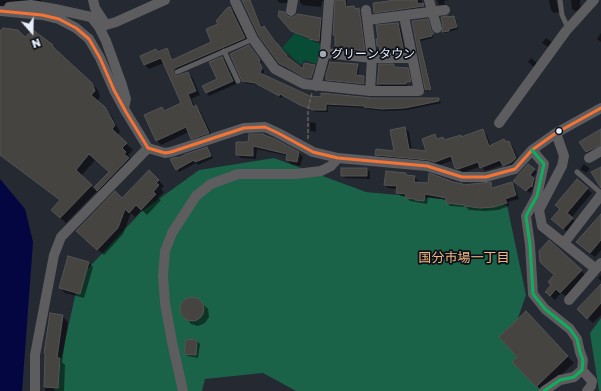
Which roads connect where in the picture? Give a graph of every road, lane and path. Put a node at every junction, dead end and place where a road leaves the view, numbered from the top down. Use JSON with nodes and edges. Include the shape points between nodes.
{"nodes":[{"id":1,"x":93,"y":0,"type":"edge"},
{"id":2,"x":165,"y":0,"type":"edge"},
{"id":3,"x":293,"y":0,"type":"edge"},
{"id":4,"x":329,"y":0,"type":"edge"},
{"id":5,"x":429,"y":0,"type":"edge"},
{"id":6,"x":560,"y":0,"type":"edge"},
{"id":7,"x":583,"y":0,"type":"edge"},
{"id":8,"x":594,"y":0,"type":"edge"},
{"id":9,"x":235,"y":1,"type":"dead end"},
{"id":10,"x":0,"y":8,"type":"edge"},
{"id":11,"x":445,"y":10,"type":"dead end"},
{"id":12,"x":0,"y":11,"type":"edge"},
{"id":13,"x":291,"y":11,"type":"dead end"},
{"id":14,"x":583,"y":11,"type":"junction"},
{"id":15,"x":431,"y":12,"type":"junction"},
{"id":16,"x":404,"y":16,"type":"junction"},
{"id":17,"x":102,"y":26,"type":"junction"},
{"id":18,"x":436,"y":28,"type":"dead end"},
{"id":19,"x":568,"y":28,"type":"junction"},
{"id":20,"x":253,"y":39,"type":"junction"},
{"id":21,"x":224,"y":51,"type":"junction"},
{"id":22,"x":325,"y":53,"type":"junction"},
{"id":23,"x":372,"y":58,"type":"junction"},
{"id":24,"x":412,"y":58,"type":"junction"},
{"id":25,"x":177,"y":72,"type":"dead end"},
{"id":26,"x":238,"y":81,"type":"dead end"},
{"id":27,"x":316,"y":86,"type":"junction"},
{"id":28,"x":370,"y":91,"type":"junction"},
{"id":29,"x":124,"y":108,"type":"junction"},
{"id":30,"x":601,"y":108,"type":"edge"},
{"id":31,"x":499,"y":123,"type":"dead end"},
{"id":32,"x":556,"y":133,"type":"junction"},
{"id":33,"x":148,"y":148,"type":"junction"},
{"id":34,"x":308,"y":149,"type":"junction"},
{"id":35,"x":532,"y":150,"type":"junction"},
{"id":36,"x":601,"y":151,"type":"edge"},
{"id":37,"x":338,"y":158,"type":"junction"},
{"id":38,"x":589,"y":158,"type":"dead end"},
{"id":39,"x":577,"y":172,"type":"dead end"},
{"id":40,"x":601,"y":194,"type":"edge"},
{"id":41,"x":564,"y":243,"type":"junction"},
{"id":42,"x":598,"y":266,"type":"edge"},
{"id":43,"x":569,"y":300,"type":"dead end"},
{"id":44,"x":582,"y":370,"type":"junction"},
{"id":45,"x":35,"y":391,"type":"edge"},
{"id":46,"x":183,"y":391,"type":"edge"},
{"id":47,"x":544,"y":391,"type":"edge"},
{"id":48,"x":587,"y":391,"type":"edge"}],
"edges":[{"from":1,"to":17,"type":"street"},
{"from":2,"to":17,"type":"street"},
{"from":3,"to":13,"type":"street"},
{"from":4,"to":22,"type":"street"},
{"from":5,"to":15,"type":"street"},
{"from":6,"to":19,"type":"lane","via":[[562,15]]},
{"from":7,"to":14,"type":"street"},
{"from":8,"to":14,"type":"street"},
{"from":9,"to":20,"type":"street"},
{"from":10,"to":17,"type":"street","via":[[31,5],[55,9],[92,17]]},
{"from":11,"to":15,"type":"street"},
{"from":12,"to":29,"type":"street","via":[[42,15],[59,19],[76,28],[89,39]]},
{"from":14,"to":19,"type":"street"},
{"from":15,"to":16,"type":"street"},
{"from":15,"to":18,"type":"street"},
{"from":16,"to":23,"type":"street","via":[[367,15]]},
{"from":16,"to":24,"type":"street"},
{"from":17,"to":29,"type":"street","via":[[126,99]]},
{"from":19,"to":31,"type":"street"},
{"from":20,"to":21,"type":"lane"},
{"from":20,"to":27,"type":"street","via":[[275,69],[304,84]]},
{"from":21,"to":25,"type":"lane"},
{"from":21,"to":26,"type":"lane"},
{"from":22,"to":23,"type":"street"},
{"from":22,"to":27,"type":"street"},
{"from":23,"to":24,"type":"street"},
{"from":23,"to":28,"type":"street"},
{"from":24,"to":28,"type":"street","via":[[419,91]]},
{"from":27,"to":28,"type":"street"},
{"from":27,"to":34,"type":"path","via":[[308,109]]},
{"from":29,"to":33,"type":"street"},
{"from":30,"to":32,"type":"street"},
{"from":32,"to":35,"type":"street"},
{"from":32,"to":41,"type":"street","via":[[564,156],[562,166],[539,210],[542,226]]},
{"from":33,"to":34,"type":"street","via":[[165,153],[171,152],[244,128],[265,127]]},
{"from":33,"to":45,"type":"street","via":[[61,238],[54,255],[36,355]]},
{"from":34,"to":37,"type":"street"},
{"from":35,"to":37,"type":"street","via":[[515,169],[486,177],[462,176],[426,166]]},
{"from":35,"to":44,"type":"street","via":[[544,164],[537,196],[526,216],[533,294],[577,339],[583,360]]},
{"from":36,"to":38,"type":"street"},
{"from":37,"to":46,"type":"street","via":[[331,166],[321,171],[296,174],[238,174],[211,184],[196,196],[172,233],[165,251],[162,276],[169,329]]},
{"from":39,"to":40,"type":"lane"},
{"from":40,"to":41,"type":"street"},
{"from":41,"to":42,"type":"street"},
{"from":42,"to":43,"type":"street"},
{"from":44,"to":47,"type":"street","via":[[574,377],[560,380]]},
{"from":44,"to":48,"type":"street","via":[[592,381]]}]}
